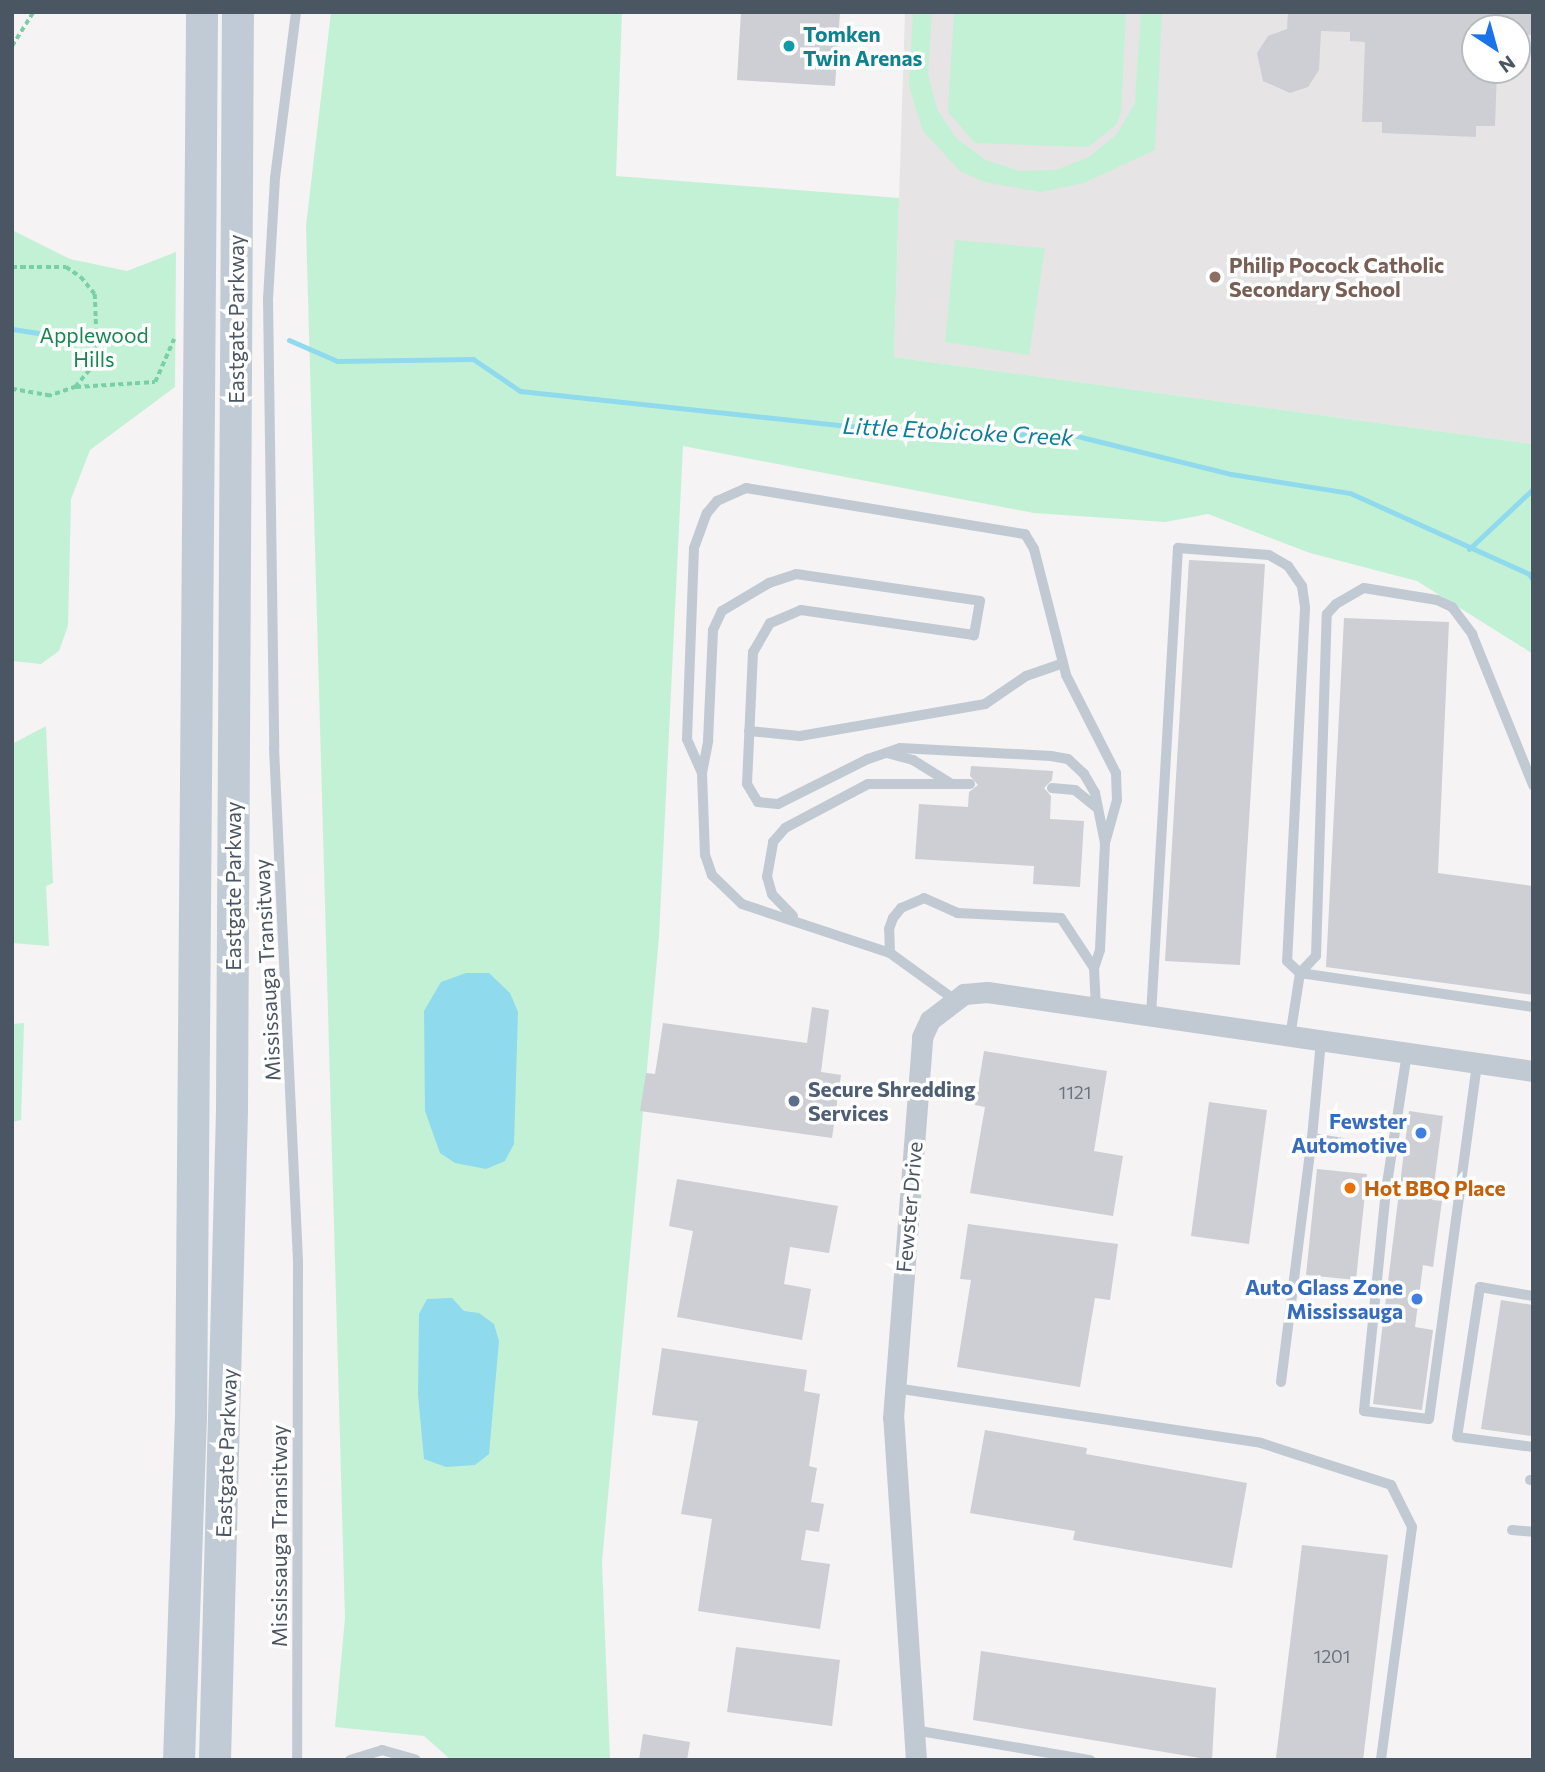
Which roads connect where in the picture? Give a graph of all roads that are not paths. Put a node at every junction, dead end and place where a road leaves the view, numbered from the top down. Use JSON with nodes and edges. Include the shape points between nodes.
{"nodes":[{"id":1,"x":202,"y":12,"type":"edge"},
{"id":2,"x":238,"y":12,"type":"edge"},
{"id":3,"x":296,"y":12,"type":"edge"},
{"id":4,"x":1063,"y":663,"type":"junction"},
{"id":5,"x":750,"y":731,"type":"junction"},
{"id":6,"x":884,"y":752,"type":"junction"},
{"id":7,"x":702,"y":773,"type":"junction"},
{"id":8,"x":950,"y":783,"type":"junction"},
{"id":9,"x":970,"y":784,"type":"dead end"},
{"id":10,"x":1533,"y":785,"type":"edge"},
{"id":11,"x":1052,"y":788,"type":"dead end"},
{"id":12,"x":1099,"y":812,"type":"junction"},
{"id":13,"x":1105,"y":843,"type":"junction"},
{"id":14,"x":796,"y":919,"type":"junction"},
{"id":15,"x":890,"y":953,"type":"junction"},
{"id":16,"x":1094,"y":968,"type":"junction"},
{"id":17,"x":1300,"y":973,"type":"junction"},
{"id":18,"x":955,"y":1000,"type":"junction"},
{"id":19,"x":1533,"y":1007,"type":"edge"},
{"id":20,"x":1096,"y":1009,"type":"junction"},
{"id":21,"x":1151,"y":1017,"type":"junction"},
{"id":22,"x":1290,"y":1037,"type":"junction"},
{"id":23,"x":1321,"y":1041,"type":"junction"},
{"id":24,"x":1407,"y":1053,"type":"junction"},
{"id":25,"x":1477,"y":1063,"type":"junction"},
{"id":26,"x":1533,"y":1071,"type":"edge"},
{"id":27,"x":1312,"y":1138,"type":"junction"},
{"id":28,"x":1392,"y":1151,"type":"junction"},
{"id":29,"x":1533,"y":1296,"type":"edge"},
{"id":30,"x":1281,"y":1382,"type":"dead end"},
{"id":31,"x":895,"y":1388,"type":"junction"},
{"id":32,"x":1533,"y":1447,"type":"edge"},
{"id":33,"x":1512,"y":1530,"type":"dead end"},
{"id":34,"x":1533,"y":1532,"type":"edge"},
{"id":35,"x":914,"y":1730,"type":"junction"},
{"id":36,"x":179,"y":1760,"type":"edge"},
{"id":37,"x":215,"y":1760,"type":"edge"},
{"id":38,"x":297,"y":1760,"type":"edge"},
{"id":39,"x":350,"y":1760,"type":"edge"},
{"id":40,"x":416,"y":1760,"type":"edge"},
{"id":41,"x":916,"y":1760,"type":"edge"},
{"id":42,"x":1090,"y":1760,"type":"edge"},
{"id":43,"x":1381,"y":1760,"type":"edge"}],
"edges":[{"from":1,"to":36,"type":"main road","name":"Eastgate Parkway","via":[[191,1419]]},
{"from":2,"to":37,"type":"main road","name":"Eastgate Parkway","via":[[231,1136]]},
{"from":3,"to":38,"type":"lane","name":"Mississauga Transitway","via":[[275,178],[268,369],[274,748],[298,1261]]},
{"from":4,"to":5,"type":"lane","via":[[1026,676],[985,704],[800,736]]},
{"from":4,"to":7,"type":"lane","via":[[1034,549],[1017,530],[746,488],[730,492],[706,513],[694,548],[688,739]]},
{"from":4,"to":13,"type":"lane","via":[[1116,774],[1117,800]]},
{"from":5,"to":6,"type":"lane","via":[[747,784],[752,797],[764,804],[778,804]]},
{"from":5,"to":7,"type":"lane","via":[[753,652],[764,629],[784,614],[801,610],[974,635],[980,601],[796,574],[729,605],[713,630],[708,741]]},
{"from":6,"to":8,"type":"lane","via":[[913,760]]},
{"from":6,"to":12,"type":"lane","via":[[900,748],[1068,759],[1084,774]]},
{"from":7,"to":14,"type":"lane","via":[[705,855],[712,876],[743,904]]},
{"from":8,"to":9,"type":"lane"},
{"from":8,"to":14,"type":"lane","via":[[868,784],[785,828],[773,842],[767,877],[777,901]]},
{"from":10,"to":17,"type":"lane","via":[[1472,634],[1452,607],[1437,600],[1364,588],[1336,604],[1327,614],[1316,956]]},
{"from":11,"to":12,"type":"lane","via":[[1085,795]]},
{"from":12,"to":13,"type":"lane"},
{"from":13,"to":16,"type":"lane","via":[[1100,950]]},
{"from":14,"to":15,"type":"lane"},
{"from":15,"to":16,"type":"lane","via":[[893,918],[901,908],[924,898],[957,913],[1061,918]]},
{"from":15,"to":18,"type":"lane"},
{"from":16,"to":20,"type":"lane"},
{"from":17,"to":19,"type":"lane"},
{"from":17,"to":21,"type":"lane","via":[[1287,961],[1285,950],[1305,608],[1302,586],[1288,566],[1269,555],[1178,548]]},
{"from":17,"to":22,"type":"lane"},
{"from":18,"to":20,"type":"street","name":"Fewster Drive","via":[[987,992]]},
{"from":18,"to":31,"type":"street","name":"Fewster Drive","via":[[930,1020],[922,1037]]},
{"from":20,"to":21,"type":"street","name":"Fewster Drive"},
{"from":21,"to":22,"type":"street","name":"Fewster Drive"},
{"from":22,"to":23,"type":"street","name":"Fewster Drive"},
{"from":23,"to":24,"type":"street","name":"Fewster Drive"},
{"from":23,"to":27,"type":"lane"},
{"from":24,"to":25,"type":"street","name":"Fewster Drive"},
{"from":24,"to":28,"type":"lane"},
{"from":25,"to":26,"type":"street","name":"Fewster Drive"},
{"from":25,"to":28,"type":"lane","via":[[1429,1419],[1364,1411]]},
{"from":27,"to":28,"type":"lane"},
{"from":27,"to":30,"type":"lane"},
{"from":29,"to":32,"type":"lane","via":[[1480,1287],[1457,1437]]},
{"from":31,"to":35,"type":"street","name":"Fewster Drive","via":[[893,1418]]},
{"from":31,"to":43,"type":"lane","via":[[1261,1443],[1391,1485],[1412,1527]]},
{"from":33,"to":34,"type":"lane"},
{"from":35,"to":41,"type":"street","name":"Fewster Drive"},
{"from":35,"to":42,"type":"lane"},
{"from":39,"to":40,"type":"lane","via":[[382,1750]]}]}
